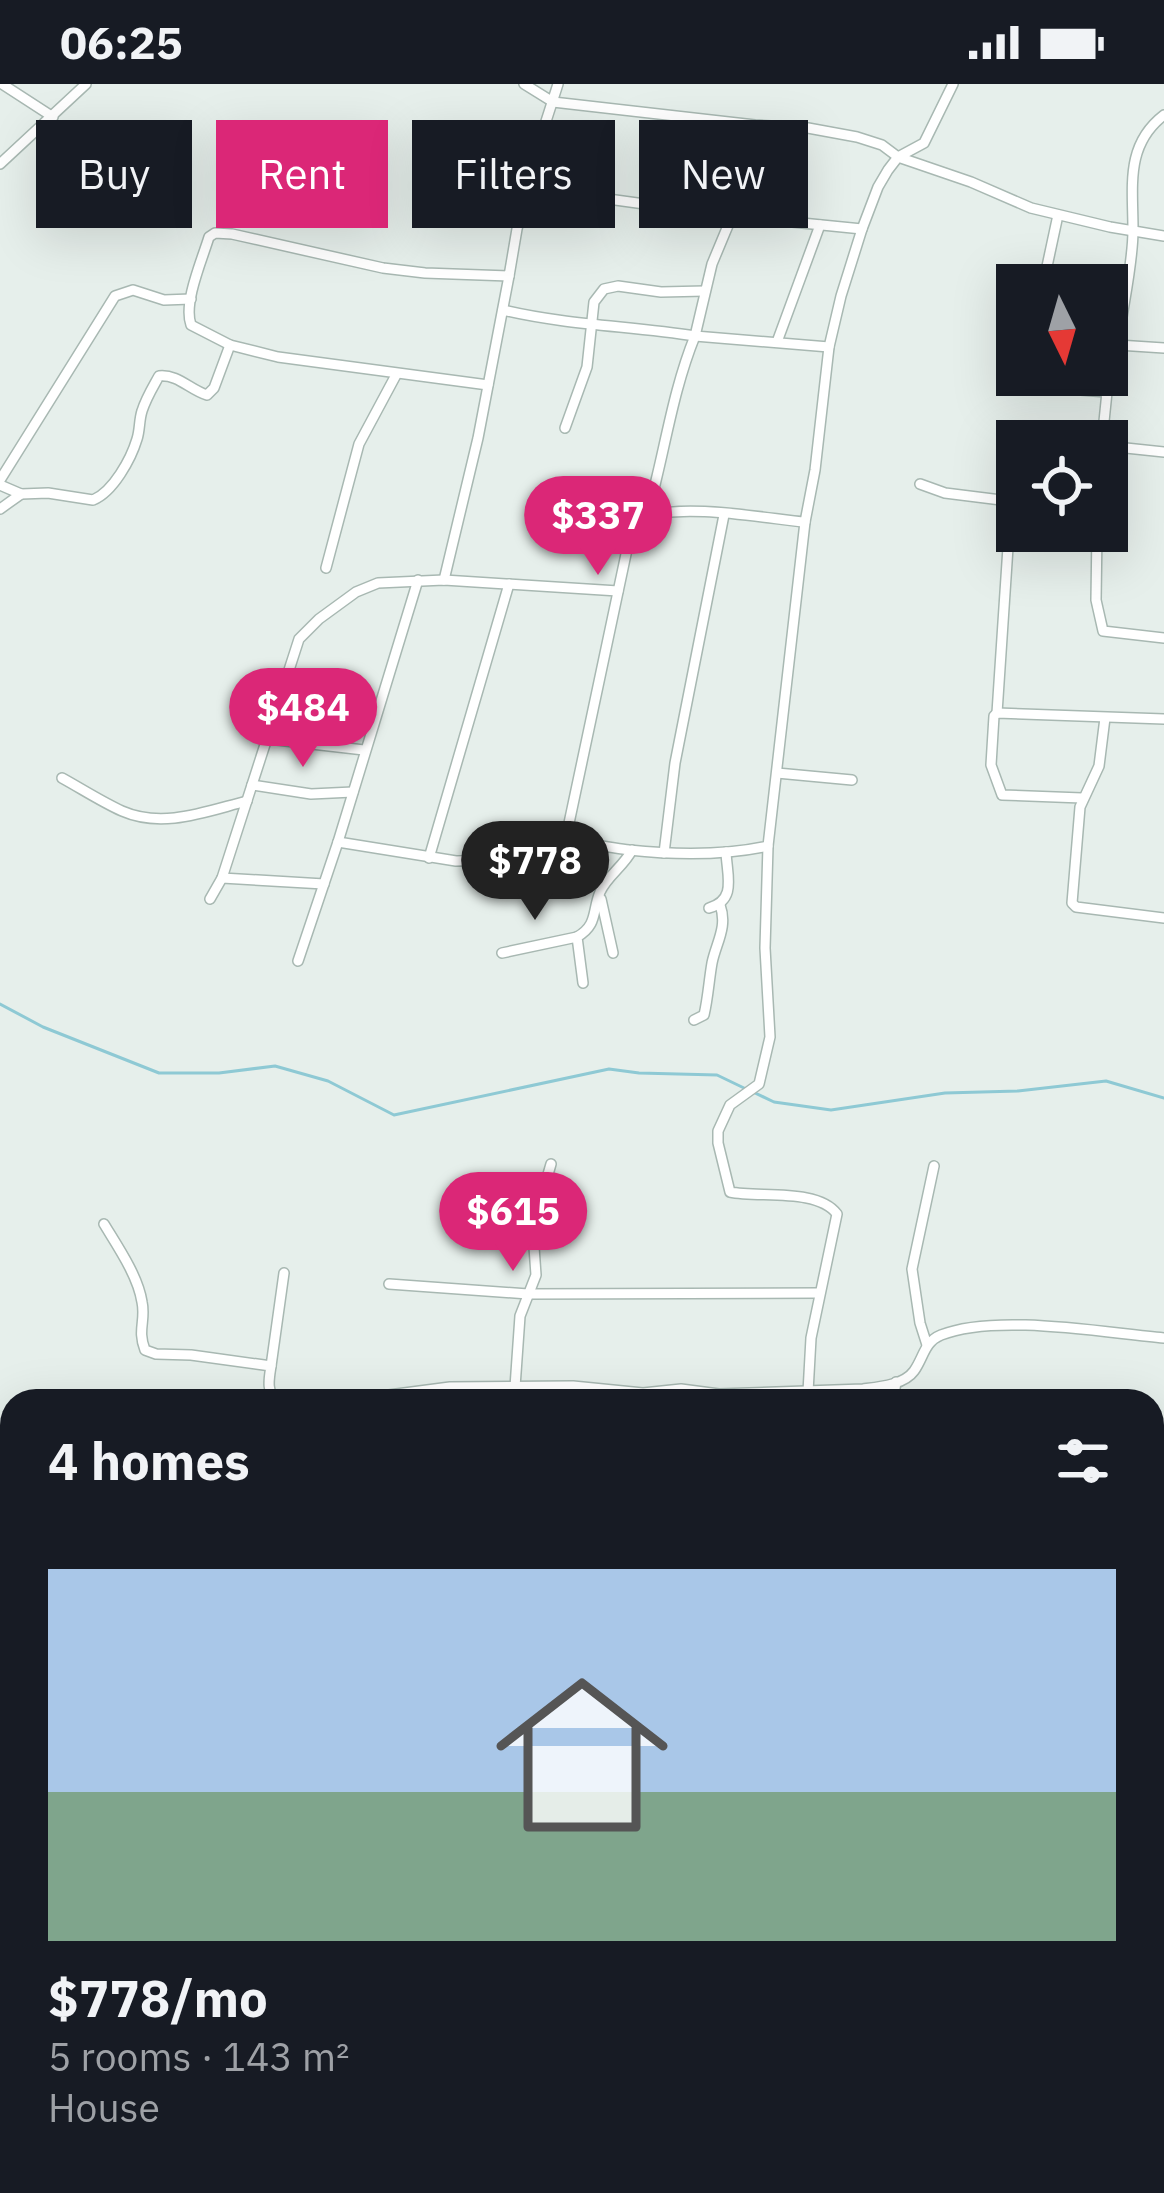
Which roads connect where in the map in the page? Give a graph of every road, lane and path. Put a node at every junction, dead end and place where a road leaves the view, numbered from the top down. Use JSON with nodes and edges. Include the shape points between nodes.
{"nodes":[{"id":1,"x":2,"y":84,"type":"edge"},
{"id":2,"x":86,"y":84,"type":"edge"},
{"id":3,"x":524,"y":84,"type":"edge"},
{"id":4,"x":558,"y":84,"type":"edge"},
{"id":5,"x":953,"y":84,"type":"edge"},
{"id":6,"x":553,"y":102,"type":"junction"},
{"id":7,"x":1164,"y":115,"type":"edge"},
{"id":8,"x":53,"y":117,"type":"junction"},
{"id":9,"x":546,"y":120,"type":"edge"},
{"id":10,"x":898,"y":157,"type":"junction"},
{"id":11,"x":0,"y":164,"type":"edge"},
{"id":12,"x":1058,"y":214,"type":"junction"},
{"id":13,"x":808,"y":223,"type":"edge"},
{"id":14,"x":820,"y":224,"type":"junction"},
{"id":15,"x":519,"y":228,"type":"edge"},
{"id":16,"x":726,"y":228,"type":"edge"},
{"id":17,"x":862,"y":230,"type":"junction"},
{"id":18,"x":1133,"y":231,"type":"junction"},
{"id":19,"x":1164,"y":236,"type":"edge"},
{"id":20,"x":1047,"y":264,"type":"edge"},
{"id":21,"x":1128,"y":269,"type":"edge"},
{"id":22,"x":509,"y":276,"type":"junction"},
{"id":23,"x":705,"y":291,"type":"junction"},
{"id":24,"x":190,"y":299,"type":"junction"},
{"id":25,"x":503,"y":310,"type":"junction"},
{"id":26,"x":592,"y":323,"type":"junction"},
{"id":27,"x":695,"y":336,"type":"junction"},
{"id":28,"x":777,"y":343,"type":"junction"},
{"id":29,"x":230,"y":345,"type":"junction"},
{"id":30,"x":829,"y":346,"type":"junction"},
{"id":31,"x":1128,"y":346,"type":"edge"},
{"id":32,"x":1164,"y":348,"type":"edge"},
{"id":33,"x":396,"y":375,"type":"junction"},
{"id":34,"x":488,"y":386,"type":"junction"},
{"id":35,"x":565,"y":428,"type":"dead end"},
{"id":36,"x":1128,"y":447,"type":"edge"},
{"id":37,"x":1164,"y":452,"type":"edge"},
{"id":38,"x":0,"y":483,"type":"edge"},
{"id":39,"x":920,"y":484,"type":"dead end"},
{"id":40,"x":21,"y":494,"type":"junction"},
{"id":41,"x":996,"y":500,"type":"edge"},
{"id":42,"x":0,"y":509,"type":"edge"},
{"id":43,"x":724,"y":515,"type":"junction"},
{"id":44,"x":646,"y":519,"type":"junction"},
{"id":45,"x":805,"y":522,"type":"junction"},
{"id":46,"x":1010,"y":552,"type":"edge"},
{"id":47,"x":1097,"y":552,"type":"edge"},
{"id":48,"x":326,"y":568,"type":"dead end"},
{"id":49,"x":418,"y":580,"type":"junction"},
{"id":50,"x":445,"y":580,"type":"junction"},
{"id":51,"x":508,"y":584,"type":"junction"},
{"id":52,"x":619,"y":591,"type":"junction"},
{"id":53,"x":1164,"y":638,"type":"edge"},
{"id":54,"x":997,"y":712,"type":"junction"},
{"id":55,"x":1105,"y":718,"type":"junction"},
{"id":56,"x":1164,"y":719,"type":"edge"},
{"id":57,"x":268,"y":739,"type":"junction"},
{"id":58,"x":364,"y":750,"type":"junction"},
{"id":59,"x":777,"y":773,"type":"junction"},
{"id":60,"x":62,"y":778,"type":"dead end"},
{"id":61,"x":852,"y":780,"type":"dead end"},
{"id":62,"x":253,"y":785,"type":"junction"},
{"id":63,"x":353,"y":792,"type":"junction"},
{"id":64,"x":1082,"y":798,"type":"junction"},
{"id":65,"x":247,"y":801,"type":"junction"},
{"id":66,"x":338,"y":842,"type":"junction"},
{"id":67,"x":565,"y":842,"type":"junction"},
{"id":68,"x":768,"y":845,"type":"junction"},
{"id":69,"x":632,"y":850,"type":"junction"},
{"id":70,"x":664,"y":853,"type":"junction"},
{"id":71,"x":726,"y":853,"type":"junction"},
{"id":72,"x":429,"y":858,"type":"junction"},
{"id":73,"x":222,"y":878,"type":"junction"},
{"id":74,"x":324,"y":884,"type":"junction"},
{"id":75,"x":599,"y":894,"type":"junction"},
{"id":76,"x":210,"y":898,"type":"dead end"},
{"id":77,"x":1164,"y":918,"type":"edge"},
{"id":78,"x":578,"y":937,"type":"junction"},
{"id":79,"x":502,"y":953,"type":"dead end"},
{"id":80,"x":613,"y":953,"type":"dead end"},
{"id":81,"x":298,"y":961,"type":"dead end"},
{"id":82,"x":583,"y":982,"type":"dead end"},
{"id":83,"x":694,"y":1020,"type":"dead end"},
{"id":84,"x":551,"y":1164,"type":"dead end"},
{"id":85,"x":934,"y":1166,"type":"dead end"},
{"id":86,"x":104,"y":1224,"type":"dead end"},
{"id":87,"x":284,"y":1273,"type":"dead end"},
{"id":88,"x":389,"y":1284,"type":"dead end"},
{"id":89,"x":819,"y":1292,"type":"junction"},
{"id":90,"x":528,"y":1294,"type":"junction"},
{"id":91,"x":1164,"y":1327,"type":"edge"},
{"id":92,"x":1160,"y":1337,"type":"edge"},
{"id":93,"x":927,"y":1345,"type":"junction"},
{"id":94,"x":271,"y":1366,"type":"junction"},
{"id":95,"x":896,"y":1382,"type":"junction"},
{"id":96,"x":573,"y":1386,"type":"junction"},
{"id":97,"x":515,"y":1387,"type":"junction"},
{"id":98,"x":269,"y":1389,"type":"edge"},
{"id":99,"x":434,"y":1389,"type":"edge"},
{"id":100,"x":572,"y":1389,"type":"edge"},
{"id":101,"x":599,"y":1389,"type":"edge"},
{"id":102,"x":808,"y":1389,"type":"edge"},
{"id":103,"x":863,"y":1389,"type":"edge"},
{"id":104,"x":895,"y":1389,"type":"edge"}],
"edges":[{"from":1,"to":8,"type":"street"},
{"from":2,"to":8,"type":"street"},
{"from":3,"to":6,"type":"street"},
{"from":4,"to":6,"type":"street"},
{"from":5,"to":10,"type":"street","via":[[924,143]]},
{"from":6,"to":9,"type":"street"},
{"from":6,"to":10,"type":"street","via":[[808,128],[856,137]]},
{"from":7,"to":18,"type":"street","via":[[1140,144]]},
{"from":8,"to":11,"type":"street"},
{"from":10,"to":12,"type":"street"},
{"from":10,"to":17,"type":"street"},
{"from":12,"to":18,"type":"street"},
{"from":12,"to":20,"type":"street"},
{"from":13,"to":14,"type":"street"},
{"from":14,"to":17,"type":"street"},
{"from":14,"to":28,"type":"street"},
{"from":15,"to":22,"type":"street"},
{"from":16,"to":23,"type":"street"},
{"from":17,"to":30,"type":"street"},
{"from":18,"to":19,"type":"street"},
{"from":18,"to":21,"type":"street"},
{"from":22,"to":24,"type":"street","via":[[383,268],[214,233]]},
{"from":22,"to":25,"type":"street"},
{"from":23,"to":26,"type":"street","via":[[604,289]]},
{"from":23,"to":27,"type":"street"},
{"from":24,"to":29,"type":"street","via":[[191,325]]},
{"from":24,"to":38,"type":"street","via":[[133,290],[115,296]]},
{"from":25,"to":26,"type":"street"},
{"from":25,"to":34,"type":"street"},
{"from":26,"to":27,"type":"street"},
{"from":26,"to":35,"type":"street","via":[[587,367]]},
{"from":27,"to":28,"type":"street"},
{"from":27,"to":44,"type":"street"},
{"from":28,"to":30,"type":"street"},
{"from":29,"to":33,"type":"street"},
{"from":29,"to":40,"type":"street","via":[[207,395],[159,376],[139,436],[100,498]]},
{"from":30,"to":45,"type":"street"},
{"from":31,"to":32,"type":"street"},
{"from":33,"to":34,"type":"street"},
{"from":33,"to":48,"type":"street","via":[[359,444]]},
{"from":34,"to":50,"type":"street"},
{"from":36,"to":37,"type":"street"},
{"from":38,"to":40,"type":"street"},
{"from":39,"to":41,"type":"street"},
{"from":40,"to":42,"type":"street"},
{"from":43,"to":44,"type":"street","via":[[683,511]]},
{"from":43,"to":45,"type":"street"},
{"from":43,"to":70,"type":"street"},
{"from":44,"to":52,"type":"street","via":[[629,540]]},
{"from":45,"to":59,"type":"street"},
{"from":46,"to":54,"type":"street"},
{"from":47,"to":53,"type":"street","via":[[1103,632]]},
{"from":49,"to":50,"type":"street"},
{"from":49,"to":57,"type":"street","via":[[356,592],[299,639]]},
{"from":49,"to":58,"type":"street"},
{"from":50,"to":51,"type":"street"},
{"from":51,"to":52,"type":"street"},
{"from":51,"to":72,"type":"street"},
{"from":52,"to":67,"type":"street"},
{"from":54,"to":55,"type":"street"},
{"from":54,"to":64,"type":"street","via":[[991,765],[1002,795]]},
{"from":55,"to":56,"type":"street"},
{"from":55,"to":64,"type":"street","via":[[1099,766]]},
{"from":57,"to":58,"type":"street"},
{"from":57,"to":62,"type":"street"},
{"from":58,"to":63,"type":"street"},
{"from":59,"to":61,"type":"street"},
{"from":59,"to":68,"type":"street"},
{"from":60,"to":65,"type":"street","via":[[125,813],[152,818]]},
{"from":62,"to":63,"type":"street"},
{"from":62,"to":65,"type":"street"},
{"from":63,"to":66,"type":"street"},
{"from":64,"to":77,"type":"street","via":[[1072,903]]},
{"from":65,"to":73,"type":"street"},
{"from":66,"to":72,"type":"street"},
{"from":66,"to":74,"type":"street"},
{"from":67,"to":69,"type":"street"},
{"from":67,"to":72,"type":"street","via":[[470,861]]},
{"from":68,"to":71,"type":"street"},
{"from":68,"to":89,"type":"street","via":[[770,1037],[758,1084],[730,1106],[718,1143],[730,1192],[814,1199],[837,1214]]},
{"from":69,"to":70,"type":"street"},
{"from":69,"to":75,"type":"street"},
{"from":70,"to":71,"type":"street"},
{"from":71,"to":83,"type":"street","via":[[728,889],[714,906],[724,916],[719,950],[704,1015]]},
{"from":73,"to":74,"type":"street"},
{"from":73,"to":76,"type":"street"},
{"from":74,"to":81,"type":"street"},
{"from":75,"to":78,"type":"street","via":[[595,921]]},
{"from":75,"to":80,"type":"street"},
{"from":78,"to":79,"type":"street"},
{"from":78,"to":82,"type":"street"},
{"from":84,"to":90,"type":"street"},
{"from":85,"to":93,"type":"street","via":[[912,1269]]},
{"from":86,"to":94,"type":"street","via":[[136,1279],[146,1350]]},
{"from":87,"to":94,"type":"street"},
{"from":88,"to":90,"type":"street"},
{"from":89,"to":90,"type":"street"},
{"from":89,"to":102,"type":"street"},
{"from":90,"to":97,"type":"street"},
{"from":91,"to":92,"type":"street"},
{"from":92,"to":93,"type":"street","via":[[990,1327],[953,1331]]},
{"from":93,"to":95,"type":"street","via":[[914,1372]]},
{"from":94,"to":98,"type":"street"},
{"from":95,"to":103,"type":"street"},
{"from":95,"to":104,"type":"street"},
{"from":96,"to":97,"type":"street"},
{"from":96,"to":100,"type":"street"},
{"from":96,"to":101,"type":"street"},
{"from":97,"to":99,"type":"street"}]}
